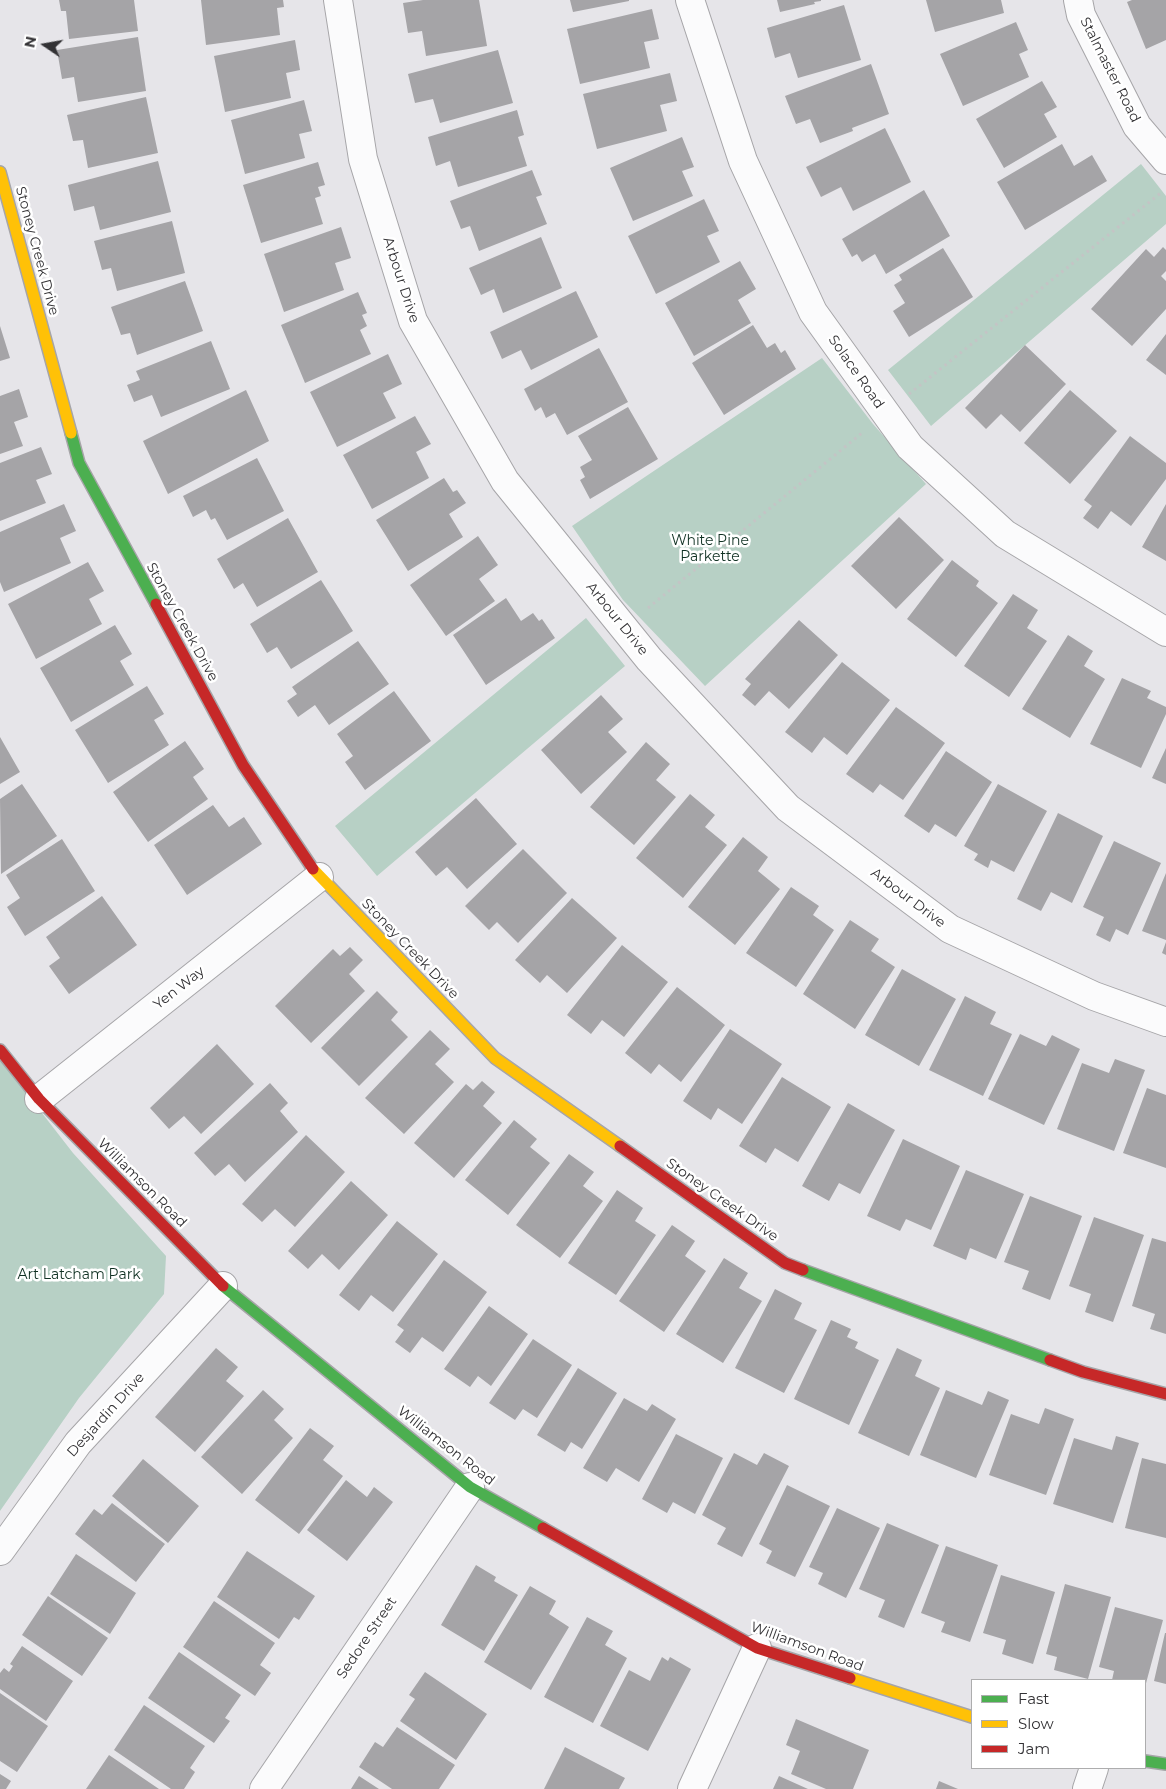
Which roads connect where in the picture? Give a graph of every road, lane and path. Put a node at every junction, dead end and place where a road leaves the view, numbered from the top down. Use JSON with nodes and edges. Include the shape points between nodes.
{"nodes":[{"id":1,"x":338,"y":0,"type":"edge"},
{"id":2,"x":690,"y":0,"type":"edge"},
{"id":3,"x":1078,"y":0,"type":"edge"},
{"id":4,"x":1166,"y":160,"type":"edge"},
{"id":5,"x":0,"y":172,"type":"edge"},
{"id":6,"x":1166,"y":632,"type":"edge"},
{"id":7,"x":319,"y":877,"type":"junction"},
{"id":8,"x":1166,"y":1022,"type":"edge"},
{"id":9,"x":0,"y":1050,"type":"edge"},
{"id":10,"x":39,"y":1099,"type":"junction"},
{"id":11,"x":222,"y":1286,"type":"junction"},
{"id":12,"x":1166,"y":1394,"type":"edge"},
{"id":13,"x":470,"y":1487,"type":"junction"},
{"id":14,"x":0,"y":1551,"type":"edge"},
{"id":15,"x":757,"y":1648,"type":"junction"},
{"id":16,"x":971,"y":1717,"type":"edge"},
{"id":17,"x":1146,"y":1760,"type":"edge"},
{"id":18,"x":1166,"y":1764,"type":"edge"},
{"id":19,"x":1094,"y":1769,"type":"edge"},
{"id":20,"x":264,"y":1789,"type":"edge"},
{"id":21,"x":692,"y":1789,"type":"edge"},
{"id":22,"x":1087,"y":1789,"type":"edge"}],
"edges":[{"from":1,"to":8,"type":"street","name":"Arbour Drive","via":[[363,159],[413,321],[505,481],[649,659],[788,808],[950,929],[1094,996]]},
{"from":2,"to":6,"type":"street","name":"Solace Road","via":[[743,161],[813,312],[910,448],[1005,534]]},
{"from":3,"to":4,"type":"street","name":"Stalmaster Road","via":[[1081,15],[1137,126]]},
{"from":5,"to":7,"type":"street","name":"Stoney Creek Drive","via":[[79,463],[243,765]]},
{"from":7,"to":10,"type":"street","name":"Yen Way"},
{"from":7,"to":12,"type":"street","name":"Stoney Creek Drive","via":[[495,1058],[785,1263],[1083,1372]]},
{"from":9,"to":10,"type":"street","name":"Williamson Road"},
{"from":10,"to":11,"type":"street","name":"Williamson Road"},
{"from":11,"to":13,"type":"street","name":"Williamson Road"},
{"from":11,"to":14,"type":"street","name":"Desjardin Drive","via":[[78,1443]]},
{"from":13,"to":15,"type":"street","name":"Williamson Road"},
{"from":13,"to":20,"type":"street","name":"Sedore Street"},
{"from":15,"to":16,"type":"street","name":"Williamson Road"},
{"from":15,"to":21,"type":"street"},
{"from":17,"to":18,"type":"street"},
{"from":19,"to":22,"type":"street"}]}
